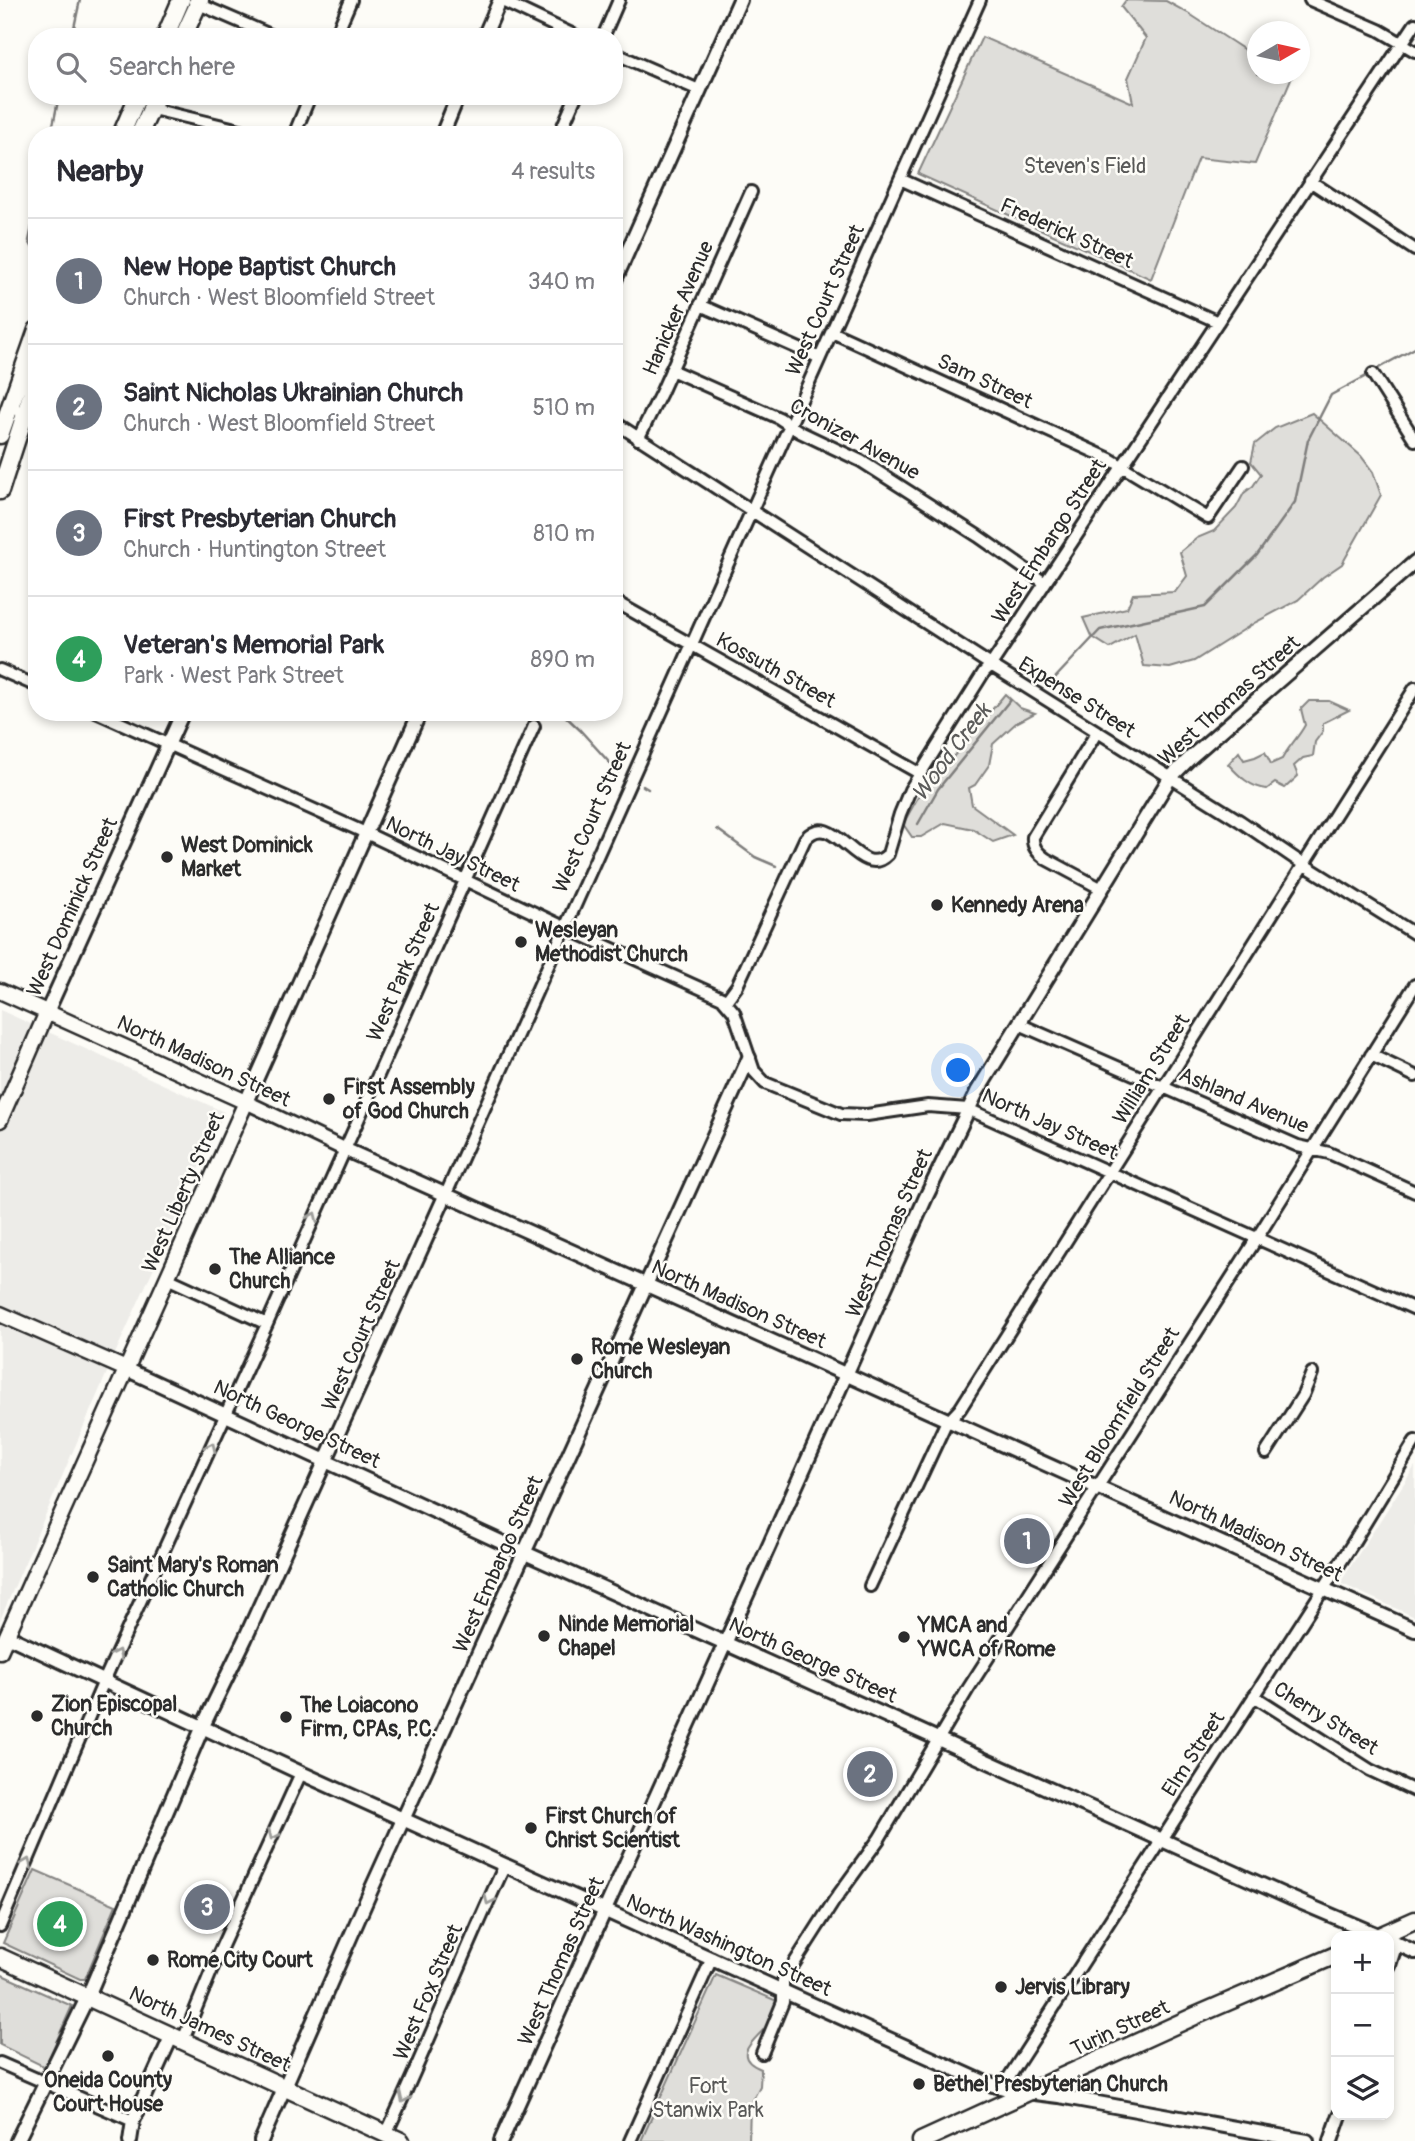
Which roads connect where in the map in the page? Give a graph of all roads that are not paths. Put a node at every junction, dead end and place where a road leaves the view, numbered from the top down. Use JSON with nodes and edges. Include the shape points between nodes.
{"nodes":[{"id":1,"x":181,"y":0,"type":"edge"},
{"id":2,"x":351,"y":0,"type":"edge"},
{"id":3,"x":500,"y":0,"type":"edge"},
{"id":4,"x":619,"y":0,"type":"edge"},
{"id":5,"x":740,"y":0,"type":"edge"},
{"id":6,"x":980,"y":0,"type":"edge"},
{"id":7,"x":1310,"y":0,"type":"edge"},
{"id":8,"x":195,"y":1,"type":"edge"},
{"id":9,"x":1415,"y":24,"type":"edge"},
{"id":10,"x":169,"y":28,"type":"edge"},
{"id":11,"x":186,"y":28,"type":"edge"},
{"id":12,"x":255,"y":28,"type":"edge"},
{"id":13,"x":339,"y":28,"type":"edge"},
{"id":14,"x":488,"y":28,"type":"edge"},
{"id":15,"x":559,"y":28,"type":"edge"},
{"id":16,"x":607,"y":28,"type":"edge"},
{"id":17,"x":1402,"y":43,"type":"junction"},
{"id":18,"x":1415,"y":51,"type":"edge"},
{"id":19,"x":623,"y":57,"type":"edge"},
{"id":20,"x":699,"y":90,"type":"junction"},
{"id":21,"x":134,"y":105,"type":"edge"},
{"id":22,"x":153,"y":105,"type":"edge"},
{"id":23,"x":161,"y":105,"type":"edge"},
{"id":24,"x":306,"y":105,"type":"edge"},
{"id":25,"x":454,"y":105,"type":"edge"},
{"id":26,"x":572,"y":105,"type":"edge"},
{"id":27,"x":125,"y":126,"type":"edge"},
{"id":28,"x":143,"y":126,"type":"edge"},
{"id":29,"x":231,"y":126,"type":"edge"},
{"id":30,"x":298,"y":126,"type":"edge"},
{"id":31,"x":446,"y":126,"type":"edge"},
{"id":32,"x":563,"y":126,"type":"edge"},
{"id":33,"x":900,"y":179,"type":"junction"},
{"id":34,"x":1310,"y":181,"type":"junction"},
{"id":35,"x":751,"y":192,"type":"dead end"},
{"id":36,"x":1415,"y":250,"type":"edge"},
{"id":37,"x":623,"y":262,"type":"edge"},
{"id":38,"x":700,"y":305,"type":"junction"},
{"id":39,"x":1218,"y":322,"type":"junction"},
{"id":40,"x":832,"y":332,"type":"junction"},
{"id":41,"x":28,"y":354,"type":"edge"},
{"id":42,"x":820,"y":358,"type":"junction"},
{"id":43,"x":671,"y":370,"type":"junction"},
{"id":44,"x":1373,"y":374,"type":"dead end"},
{"id":45,"x":9,"y":406,"type":"junction"},
{"id":46,"x":28,"y":415,"type":"edge"},
{"id":47,"x":28,"y":423,"type":"edge"},
{"id":48,"x":790,"y":426,"type":"junction"},
{"id":49,"x":623,"y":428,"type":"edge"},
{"id":50,"x":0,"y":435,"type":"edge"},
{"id":51,"x":638,"y":439,"type":"junction"},
{"id":52,"x":1415,"y":440,"type":"edge"},
{"id":53,"x":1122,"y":465,"type":"junction"},
{"id":54,"x":1243,"y":466,"type":"dead end"},
{"id":55,"x":0,"y":491,"type":"edge"},
{"id":56,"x":752,"y":511,"type":"junction"},
{"id":57,"x":1415,"y":562,"type":"edge"},
{"id":58,"x":1045,"y":583,"type":"junction"},
{"id":59,"x":623,"y":606,"type":"edge"},
{"id":60,"x":691,"y":644,"type":"junction"},
{"id":61,"x":990,"y":665,"type":"junction"},
{"id":62,"x":0,"y":670,"type":"edge"},
{"id":63,"x":28,"y":682,"type":"edge"},
{"id":64,"x":1415,"y":688,"type":"edge"},
{"id":65,"x":116,"y":721,"type":"edge"},
{"id":66,"x":179,"y":721,"type":"edge"},
{"id":67,"x":417,"y":721,"type":"edge"},
{"id":68,"x":534,"y":726,"type":"dead end"},
{"id":69,"x":1097,"y":732,"type":"junction"},
{"id":70,"x":169,"y":745,"type":"junction"},
{"id":71,"x":919,"y":773,"type":"junction"},
{"id":72,"x":1170,"y":778,"type":"junction"},
{"id":73,"x":368,"y":834,"type":"junction"},
{"id":74,"x":1303,"y":864,"type":"junction"},
{"id":75,"x":465,"y":881,"type":"junction"},
{"id":76,"x":1102,"y":889,"type":"junction"},
{"id":77,"x":564,"y":928,"type":"junction"},
{"id":78,"x":1415,"y":934,"type":"edge"},
{"id":79,"x":1415,"y":985,"type":"edge"},
{"id":80,"x":0,"y":991,"type":"edge"},
{"id":81,"x":726,"y":1001,"type":"junction"},
{"id":82,"x":47,"y":1013,"type":"junction"},
{"id":83,"x":1019,"y":1024,"type":"junction"},
{"id":84,"x":1371,"y":1055,"type":"junction"},
{"id":85,"x":749,"y":1058,"type":"junction"},
{"id":86,"x":1415,"y":1076,"type":"edge"},
{"id":87,"x":1163,"y":1086,"type":"junction"},
{"id":88,"x":246,"y":1102,"type":"junction"},
{"id":89,"x":968,"y":1109,"type":"junction"},
{"id":90,"x":0,"y":1121,"type":"edge"},
{"id":91,"x":344,"y":1149,"type":"junction"},
{"id":92,"x":1312,"y":1149,"type":"junction"},
{"id":93,"x":1109,"y":1171,"type":"junction"},
{"id":94,"x":1415,"y":1192,"type":"edge"},
{"id":95,"x":446,"y":1194,"type":"junction"},
{"id":96,"x":1257,"y":1238,"type":"junction"},
{"id":97,"x":167,"y":1278,"type":"junction"},
{"id":98,"x":645,"y":1285,"type":"junction"},
{"id":99,"x":1415,"y":1309,"type":"edge"},
{"id":100,"x":0,"y":1314,"type":"edge"},
{"id":101,"x":267,"y":1324,"type":"junction"},
{"id":102,"x":126,"y":1369,"type":"junction"},
{"id":103,"x":1312,"y":1374,"type":"dead end"},
{"id":104,"x":846,"y":1375,"type":"junction"},
{"id":105,"x":226,"y":1414,"type":"junction"},
{"id":106,"x":949,"y":1422,"type":"junction"},
{"id":107,"x":1415,"y":1441,"type":"edge"},
{"id":108,"x":1266,"y":1453,"type":"dead end"},
{"id":109,"x":325,"y":1460,"type":"junction"},
{"id":110,"x":1098,"y":1487,"type":"junction"},
{"id":111,"x":524,"y":1553,"type":"junction"},
{"id":112,"x":870,"y":1586,"type":"dead end"},
{"id":113,"x":1322,"y":1590,"type":"junction"},
{"id":114,"x":1415,"y":1630,"type":"edge"},
{"id":115,"x":6,"y":1636,"type":"junction"},
{"id":116,"x":726,"y":1643,"type":"junction"},
{"id":117,"x":0,"y":1651,"type":"edge"},
{"id":118,"x":104,"y":1681,"type":"junction"},
{"id":119,"x":1254,"y":1696,"type":"junction"},
{"id":120,"x":203,"y":1726,"type":"junction"},
{"id":121,"x":937,"y":1739,"type":"junction"},
{"id":122,"x":301,"y":1773,"type":"junction"},
{"id":123,"x":1415,"y":1791,"type":"edge"},
{"id":124,"x":405,"y":1820,"type":"junction"},
{"id":125,"x":1162,"y":1839,"type":"junction"},
{"id":126,"x":505,"y":1865,"type":"junction"},
{"id":127,"x":605,"y":1910,"type":"junction"},
{"id":128,"x":1415,"y":1920,"type":"edge"},
{"id":129,"x":0,"y":1926,"type":"edge"},
{"id":130,"x":1369,"y":1931,"type":"edge"},
{"id":131,"x":1391,"y":1931,"type":"edge"},
{"id":132,"x":1394,"y":1943,"type":"edge"},
{"id":133,"x":1415,"y":1952,"type":"edge"},
{"id":134,"x":0,"y":1957,"type":"edge"},
{"id":135,"x":1331,"y":1957,"type":"edge"},
{"id":136,"x":712,"y":1958,"type":"junction"},
{"id":137,"x":782,"y":1989,"type":"junction"},
{"id":138,"x":88,"y":1996,"type":"junction"},
{"id":139,"x":177,"y":2037,"type":"junction"},
{"id":140,"x":762,"y":2053,"type":"dead end"},
{"id":141,"x":0,"y":2063,"type":"edge"},
{"id":142,"x":46,"y":2083,"type":"junction"},
{"id":143,"x":286,"y":2088,"type":"junction"},
{"id":144,"x":1002,"y":2088,"type":"junction"},
{"id":145,"x":1031,"y":2092,"type":"junction"},
{"id":146,"x":1338,"y":2120,"type":"edge"},
{"id":147,"x":133,"y":2121,"type":"junction"},
{"id":148,"x":394,"y":2138,"type":"edge"},
{"id":149,"x":17,"y":2141,"type":"edge"},
{"id":150,"x":130,"y":2141,"type":"edge"},
{"id":151,"x":261,"y":2141,"type":"edge"},
{"id":152,"x":501,"y":2141,"type":"edge"},
{"id":153,"x":630,"y":2141,"type":"edge"},
{"id":154,"x":921,"y":2141,"type":"edge"},
{"id":155,"x":1307,"y":2141,"type":"edge"},
{"id":156,"x":1331,"y":2141,"type":"edge"}],
"edges":[{"from":1,"to":10,"type":"main road"},
{"from":2,"to":13,"type":"street"},
{"from":3,"to":14,"type":"street"},
{"from":3,"to":15,"type":"street"},
{"from":4,"to":16,"type":"street"},
{"from":5,"to":20,"type":"street"},
{"from":6,"to":33,"type":"street","name":"West Court Street"},
{"from":7,"to":17,"type":"street"},
{"from":8,"to":11,"type":"main road"},
{"from":8,"to":12,"type":"street"},
{"from":9,"to":17,"type":"street","name":"West Embargo Street"},
{"from":17,"to":18,"type":"street"},
{"from":17,"to":34,"type":"street","name":"West Embargo Street"},
{"from":19,"to":20,"type":"street"},
{"from":20,"to":37,"type":"street"},
{"from":21,"to":27,"type":"main road"},
{"from":22,"to":28,"type":"main road"},
{"from":23,"to":29,"type":"street"},
{"from":24,"to":30,"type":"street"},
{"from":25,"to":31,"type":"street"},
{"from":26,"to":32,"type":"street"},
{"from":33,"to":39,"type":"street","name":"Frederick Street"},
{"from":33,"to":40,"type":"street","name":"West Court Street"},
{"from":34,"to":36,"type":"street"},
{"from":34,"to":39,"type":"street","name":"West Embargo Street"},
{"from":35,"to":38,"type":"street","name":"Hanicker Avenue"},
{"from":38,"to":42,"type":"street"},
{"from":38,"to":43,"type":"street","name":"Hanicker Avenue"},
{"from":39,"to":53,"type":"street","name":"West Embargo Street"},
{"from":40,"to":42,"type":"street","name":"West Court Street"},
{"from":40,"to":53,"type":"street","name":"Sam Street"},
{"from":41,"to":45,"type":"main road"},
{"from":42,"to":48,"type":"street","name":"West Court Street"},
{"from":43,"to":48,"type":"street","name":"Cronizer Avenue"},
{"from":43,"to":51,"type":"street","name":"Hanicker Avenue"},
{"from":44,"to":52,"type":"street"},
{"from":45,"to":46,"type":"street"},
{"from":45,"to":50,"type":"main road"},
{"from":47,"to":55,"type":"main road"},
{"from":48,"to":56,"type":"street","name":"West Court Street"},
{"from":48,"to":58,"type":"street","name":"Cronizer Avenue","via":[[861,461]]},
{"from":49,"to":51,"type":"street","name":"Expense Street"},
{"from":51,"to":56,"type":"street","name":"Expense Street"},
{"from":53,"to":54,"type":"street","name":"Sam Street","via":[[1208,518]]},
{"from":53,"to":58,"type":"street","name":"West Embargo Street"},
{"from":56,"to":60,"type":"street","name":"West Court Street"},
{"from":56,"to":61,"type":"street","name":"Expense Street"},
{"from":57,"to":72,"type":"street","name":"West Thomas Street"},
{"from":58,"to":61,"type":"street","name":"West Embargo Street"},
{"from":59,"to":60,"type":"street","name":"Kossuth Street"},
{"from":60,"to":71,"type":"street","name":"Kossuth Street"},
{"from":60,"to":77,"type":"street","name":"West Court Street"},
{"from":61,"to":69,"type":"street","name":"Expense Street"},
{"from":61,"to":71,"type":"street","name":"West Embargo Street"},
{"from":62,"to":63,"type":"street"},
{"from":64,"to":74,"type":"street","name":"William Street"},
{"from":65,"to":70,"type":"street","name":"North Jay Street"},
{"from":66,"to":70,"type":"street","name":"West Dominick Street"},
{"from":67,"to":73,"type":"street","name":"West Liberty Street"},
{"from":68,"to":75,"type":"street","name":"West Park Street"},
{"from":69,"to":72,"type":"street","name":"Expense Street"},
{"from":69,"to":76,"type":"street","via":[[1032,843],[1046,859]]},
{"from":70,"to":73,"type":"street","name":"North Jay Street"},
{"from":70,"to":82,"type":"street","name":"West Dominick Street"},
{"from":71,"to":81,"type":"street","name":"West Embargo Street","via":[[884,858],[865,859],[828,831],[811,831]]},
{"from":72,"to":74,"type":"street","name":"Expense Street"},
{"from":72,"to":76,"type":"street","name":"West Thomas Street"},
{"from":73,"to":75,"type":"street","name":"North Jay Street"},
{"from":73,"to":88,"type":"street","name":"West Liberty Street"},
{"from":74,"to":78,"type":"street","name":"Expense Street"},
{"from":74,"to":87,"type":"street","name":"William Street"},
{"from":75,"to":77,"type":"street","name":"North Jay Street"},
{"from":75,"to":91,"type":"street","name":"West Park Street"},
{"from":76,"to":83,"type":"street","name":"West Thomas Street"},
{"from":77,"to":81,"type":"street","name":"North Jay Street"},
{"from":77,"to":95,"type":"street","name":"West Court Street"},
{"from":79,"to":84,"type":"street","name":"West Bloomfield Street"},
{"from":80,"to":82,"type":"main road","name":"North Madison Street"},
{"from":81,"to":85,"type":"street","name":"North Jay Street"},
{"from":82,"to":88,"type":"main road","name":"North Madison Street"},
{"from":82,"to":90,"type":"main road","name":"West Dominick Street"},
{"from":83,"to":87,"type":"street","name":"Ashland Avenue"},
{"from":83,"to":89,"type":"street","name":"West Thomas Street"},
{"from":84,"to":86,"type":"street"},
{"from":84,"to":92,"type":"street","name":"West Bloomfield Street"},
{"from":85,"to":89,"type":"street","name":"North Jay Street","via":[[765,1083],[841,1114],[928,1106]]},
{"from":85,"to":98,"type":"street","name":"West Embargo Street"},
{"from":87,"to":92,"type":"street","name":"Ashland Avenue"},
{"from":87,"to":93,"type":"street","name":"William Street"},
{"from":88,"to":91,"type":"street","name":"North Madison Street"},
{"from":88,"to":97,"type":"main road","name":"West Liberty Street"},
{"from":89,"to":93,"type":"street","name":"North Jay Street"},
{"from":89,"to":104,"type":"street","name":"West Thomas Street"},
{"from":91,"to":95,"type":"street","name":"North Madison Street"},
{"from":101,"to":91,"type":"street","name":"West Park Street","one_way":true},
{"from":92,"to":94,"type":"street","name":"Ashland Avenue"},
{"from":92,"to":96,"type":"street","name":"West Bloomfield Street"},
{"from":93,"to":96,"type":"street","name":"North Jay Street"},
{"from":93,"to":106,"type":"street","name":"William Street"},
{"from":95,"to":98,"type":"street","name":"North Madison Street"},
{"from":95,"to":109,"type":"street","name":"West Court Street"},
{"from":96,"to":99,"type":"street","name":"North Jay Street"},
{"from":96,"to":110,"type":"street","name":"West Bloomfield Street"},
{"from":97,"to":101,"type":"street"},
{"from":97,"to":102,"type":"main road","name":"West Liberty Street"},
{"from":98,"to":104,"type":"street","name":"North Madison Street"},
{"from":98,"to":111,"type":"street","name":"West Embargo Street"},
{"from":100,"to":102,"type":"main road","name":"North George Street"},
{"from":101,"to":105,"type":"street","name":"West Park Street"},
{"from":102,"to":105,"type":"street","name":"North George Street"},
{"from":102,"to":115,"type":"main road","name":"West Liberty Street"},
{"from":103,"to":108,"type":"street"},
{"from":104,"to":106,"type":"street","name":"North Madison Street"},
{"from":104,"to":116,"type":"street","name":"West Thomas Street"},
{"from":105,"to":109,"type":"street","name":"North George Street"},
{"from":118,"to":105,"type":"street","name":"West Park Street","one_way":true},
{"from":106,"to":110,"type":"street","name":"North Madison Street"},
{"from":106,"to":112,"type":"street","name":"William Street"},
{"from":107,"to":113,"type":"street","name":"Elm Street"},
{"from":109,"to":111,"type":"street","name":"North George Street"},
{"from":109,"to":120,"type":"street","name":"West Court Street"},
{"from":110,"to":113,"type":"street","name":"North Madison Street"},
{"from":110,"to":121,"type":"street","name":"West Bloomfield Street"},
{"from":111,"to":116,"type":"street","name":"North George Street"},
{"from":111,"to":124,"type":"street","name":"West Embargo Street"},
{"from":113,"to":114,"type":"street","name":"North Madison Street"},
{"from":113,"to":119,"type":"street","name":"Elm Street"},
{"from":115,"to":117,"type":"main road","name":"West Liberty Street"},
{"from":115,"to":118,"type":"street","name":"North Washington Street"},
{"from":116,"to":121,"type":"street","name":"North George Street"},
{"from":116,"to":127,"type":"street","name":"West Thomas Street"},
{"from":118,"to":120,"type":"street","name":"North Washington Street"},
{"from":129,"to":118,"type":"street","name":"West Park Street","one_way":true},
{"from":119,"to":123,"type":"street","name":"Cherry Street","via":[[1370,1770]]},
{"from":119,"to":125,"type":"street","name":"Elm Street"},
{"from":120,"to":122,"type":"street","name":"North Washington Street"},
{"from":120,"to":138,"type":"street","name":"West Court Street"},
{"from":121,"to":125,"type":"street","name":"North George Street"},
{"from":121,"to":137,"type":"street","name":"West Bloomfield Street","via":[[878,1839],[783,1980]]},
{"from":122,"to":124,"type":"street","name":"North Washington Street"},
{"from":122,"to":139,"type":"street","one_way":true},
{"from":124,"to":126,"type":"street","name":"North Washington Street"},
{"from":124,"to":143,"type":"street","name":"West Embargo Street"},
{"from":125,"to":130,"type":"street","name":"North George Street"},
{"from":125,"to":144,"type":"street","name":"Elm Street"},
{"from":126,"to":127,"type":"street","name":"North Washington Street"},
{"from":126,"to":148,"type":"street","name":"West Fox Street","one_way":true,"via":[[421,2061]]},
{"from":127,"to":136,"type":"street","name":"North Washington Street"},
{"from":127,"to":152,"type":"street","name":"West Thomas Street"},
{"from":128,"to":131,"type":"main road"},
{"from":132,"to":133,"type":"street"},
{"from":134,"to":138,"type":"main road","name":"North James Street"},
{"from":135,"to":145,"type":"main road","name":"Turin Street"},
{"from":136,"to":137,"type":"street","name":"North Washington Street"},
{"from":136,"to":153,"type":"street"},
{"from":137,"to":140,"type":"street","name":"West Bloomfield Street","via":[[783,2002]]},
{"from":137,"to":144,"type":"street","name":"North Washington Street"},
{"from":138,"to":139,"type":"main road","name":"North James Street"},
{"from":138,"to":142,"type":"street","name":"West Court Street"},
{"from":139,"to":143,"type":"main road","name":"North James Street"},
{"from":139,"to":147,"type":"street"},
{"from":141,"to":142,"type":"street"},
{"from":142,"to":147,"type":"street"},
{"from":142,"to":149,"type":"street","name":"West Court Street"},
{"from":143,"to":148,"type":"main road","name":"North James Street"},
{"from":143,"to":151,"type":"street","name":"West Embargo Street"},
{"from":144,"to":145,"type":"street","name":"North Washington Street"},
{"from":145,"to":154,"type":"main road","name":"Turin Street"},
{"from":145,"to":155,"type":"street","name":"North Washington Street"},
{"from":146,"to":156,"type":"street"},
{"from":147,"to":150,"type":"street"}]}
